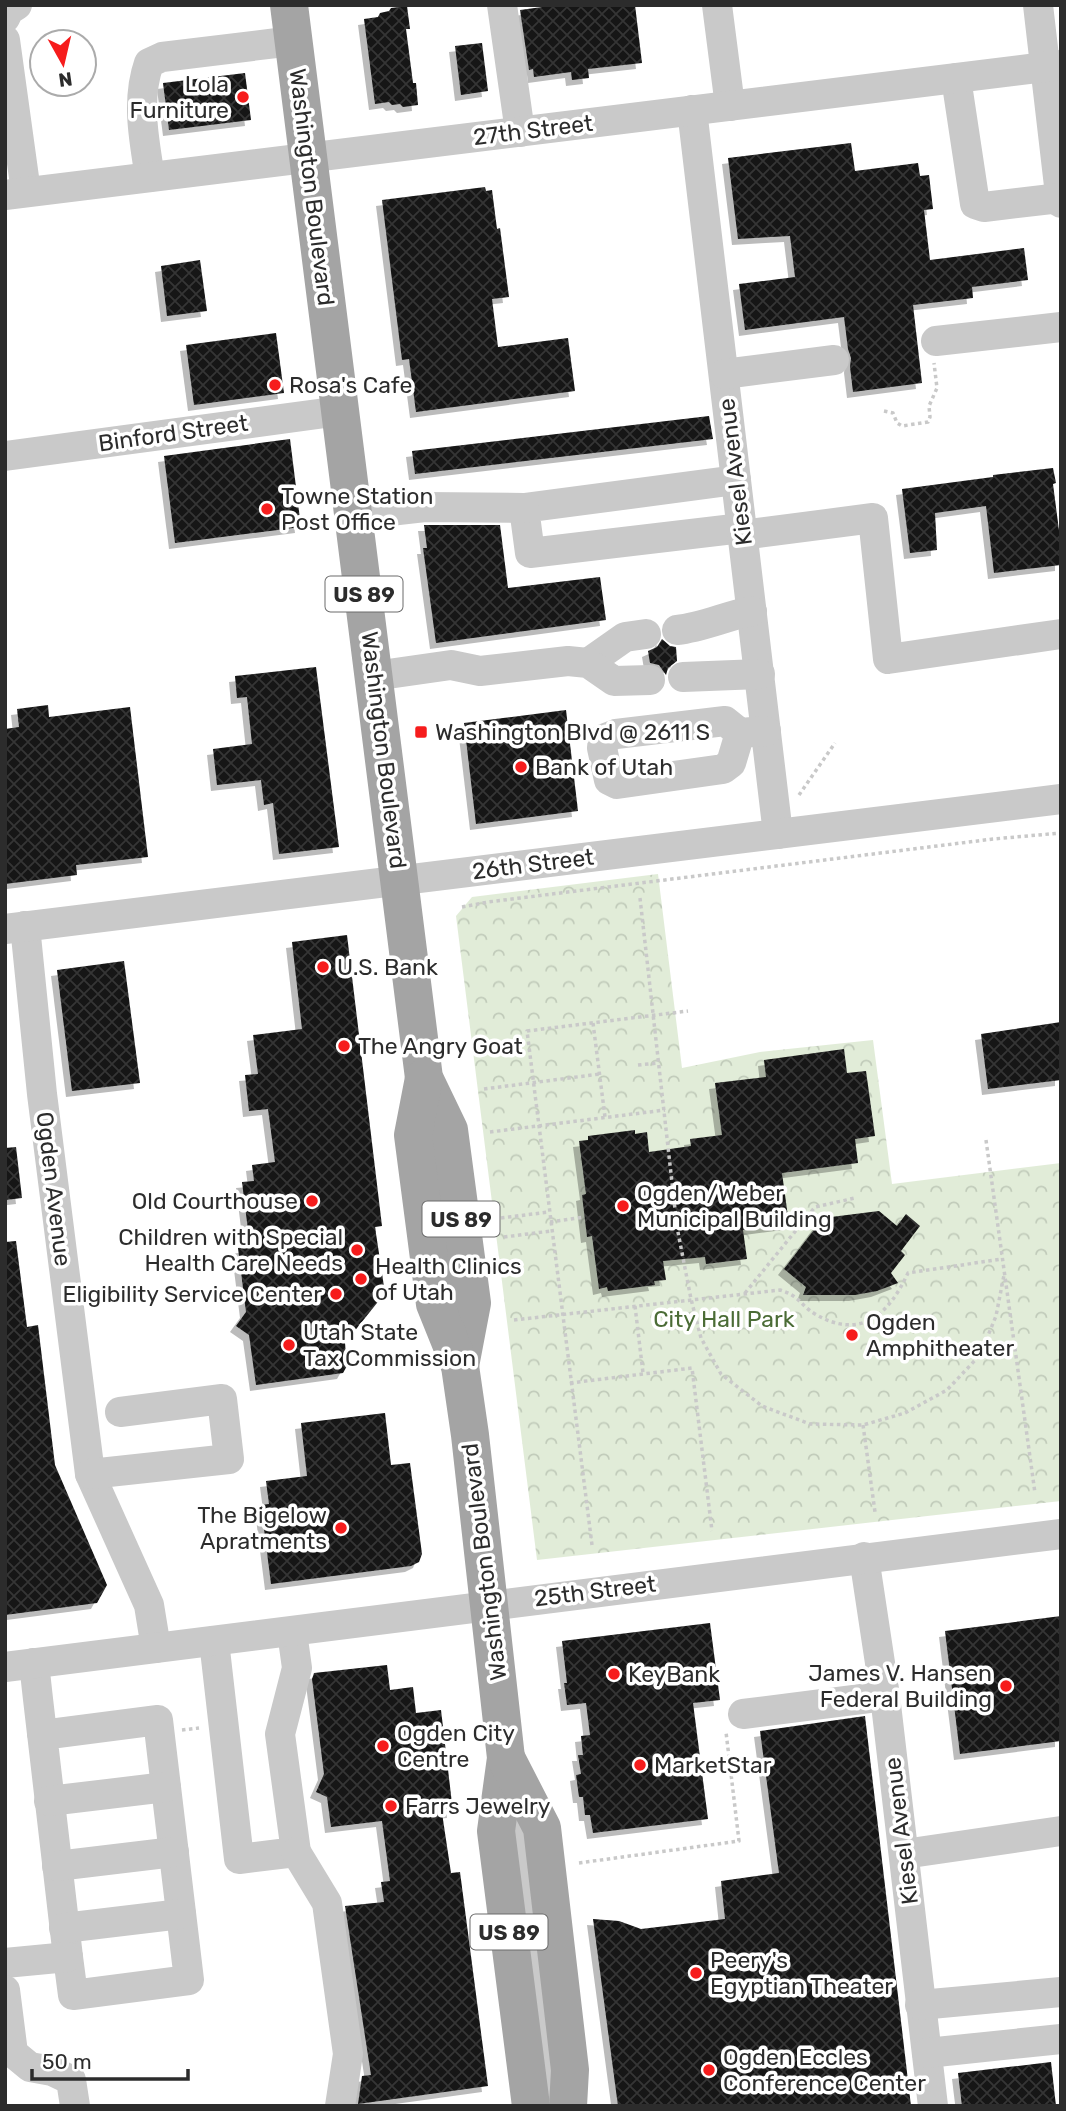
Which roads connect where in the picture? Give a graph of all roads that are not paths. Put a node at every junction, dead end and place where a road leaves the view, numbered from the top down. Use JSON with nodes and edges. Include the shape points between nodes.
{"nodes":[{"id":1,"x":17,"y":5,"type":"edge"},
{"id":2,"x":502,"y":5,"type":"edge"},
{"id":3,"x":717,"y":5,"type":"edge"},
{"id":4,"x":1038,"y":5,"type":"edge"},
{"id":5,"x":5,"y":18,"type":"edge"},
{"id":6,"x":291,"y":23,"type":"edge"},
{"id":7,"x":5,"y":40,"type":"edge"},
{"id":8,"x":1053,"y":66,"type":"edge"},
{"id":9,"x":956,"y":78,"type":"junction"},
{"id":10,"x":730,"y":106,"type":"junction"},
{"id":11,"x":692,"y":110,"type":"junction"},
{"id":12,"x":520,"y":132,"type":"junction"},
{"id":13,"x":307,"y":158,"type":"junction"},
{"id":14,"x":149,"y":177,"type":"junction"},
{"id":15,"x":16,"y":194,"type":"edge"},
{"id":16,"x":1060,"y":201,"type":"edge"},
{"id":17,"x":1061,"y":327,"type":"edge"},
{"id":18,"x":936,"y":341,"type":"road end"},
{"id":19,"x":834,"y":360,"type":"dead end"},
{"id":20,"x":724,"y":374,"type":"junction"},
{"id":21,"x":340,"y":411,"type":"junction"},
{"id":22,"x":5,"y":456,"type":"edge"},
{"id":23,"x":736,"y":480,"type":"junction"},
{"id":24,"x":524,"y":508,"type":"junction"},
{"id":25,"x":354,"y":515,"type":"junction"},
{"id":26,"x":742,"y":531,"type":"junction"},
{"id":27,"x":752,"y":611,"type":"junction"},
{"id":28,"x":677,"y":630,"type":"dead end"},
{"id":29,"x":646,"y":634,"type":"dead end"},
{"id":30,"x":1061,"y":634,"type":"edge"},
{"id":31,"x":587,"y":663,"type":"junction"},
{"id":32,"x":760,"y":674,"type":"junction"},
{"id":33,"x":374,"y":676,"type":"junction"},
{"id":34,"x":682,"y":677,"type":"dead end"},
{"id":35,"x":650,"y":680,"type":"dead end"},
{"id":36,"x":1061,"y":799,"type":"edge"},
{"id":37,"x":778,"y":834,"type":"junction"},
{"id":38,"x":400,"y":880,"type":"junction"},
{"id":39,"x":15,"y":927,"type":"edge"},
{"id":40,"x":120,"y":1412,"type":"dead end"},
{"id":41,"x":90,"y":1474,"type":"junction"},
{"id":42,"x":1061,"y":1534,"type":"edge"},
{"id":43,"x":864,"y":1558,"type":"junction"},
{"id":44,"x":490,"y":1605,"type":"junction"},
{"id":45,"x":292,"y":1632,"type":"junction"},
{"id":46,"x":214,"y":1641,"type":"junction"},
{"id":47,"x":156,"y":1648,"type":"junction"},
{"id":48,"x":19,"y":1665,"type":"edge"},
{"id":49,"x":884,"y":1696,"type":"junction"},
{"id":50,"x":743,"y":1714,"type":"road end"},
{"id":51,"x":42,"y":1735,"type":"junction"},
{"id":52,"x":506,"y":1758,"type":"junction"},
{"id":53,"x":166,"y":1787,"type":"junction"},
{"id":54,"x":50,"y":1801,"type":"junction"},
{"id":55,"x":1061,"y":1831,"type":"edge"},
{"id":56,"x":174,"y":1852,"type":"junction"},
{"id":57,"x":296,"y":1852,"type":"junction"},
{"id":58,"x":904,"y":1854,"type":"junction"},
{"id":59,"x":57,"y":1866,"type":"junction"},
{"id":60,"x":181,"y":1914,"type":"junction"},
{"id":61,"x":66,"y":1942,"type":"junction"},
{"id":62,"x":5,"y":1964,"type":"edge"},
{"id":63,"x":5,"y":1990,"type":"edge"},
{"id":64,"x":1061,"y":1992,"type":"edge"},
{"id":65,"x":920,"y":2005,"type":"junction"},
{"id":66,"x":1061,"y":2039,"type":"edge"},
{"id":67,"x":926,"y":2053,"type":"junction"},
{"id":68,"x":75,"y":2106,"type":"edge"},
{"id":69,"x":340,"y":2106,"type":"edge"},
{"id":70,"x":531,"y":2106,"type":"edge"},
{"id":71,"x":561,"y":2106,"type":"edge"},
{"id":72,"x":568,"y":2106,"type":"edge"},
{"id":73,"x":933,"y":2106,"type":"edge"}],
"edges":[{"from":1,"to":5,"type":"street"},
{"from":2,"to":12,"type":"street"},
{"from":3,"to":10,"type":"street"},
{"from":4,"to":8,"type":"street"},
{"from":6,"to":13,"type":"main road","name":"Washington Boulevard","number":"US 89"},
{"from":6,"to":14,"type":"street","via":[[149,63],[142,99]]},
{"from":7,"to":15,"type":"street"},
{"from":8,"to":9,"type":"street","name":"27th Street"},
{"from":8,"to":16,"type":"street"},
{"from":9,"to":10,"type":"street","name":"27th Street"},
{"from":9,"to":16,"type":"street","via":[[975,205]]},
{"from":10,"to":11,"type":"street","name":"27th Street"},
{"from":11,"to":12,"type":"street","name":"27th Street"},
{"from":11,"to":20,"type":"street","name":"Kiesel Avenue"},
{"from":12,"to":13,"type":"street","name":"27th Street"},
{"from":13,"to":14,"type":"street","name":"27th Street"},
{"from":13,"to":21,"type":"main road","name":"Washington Boulevard","number":"US 89"},
{"from":14,"to":15,"type":"street","name":"27th Street"},
{"from":17,"to":18,"type":"street"},
{"from":19,"to":20,"type":"street"},
{"from":20,"to":23,"type":"street","name":"Kiesel Avenue"},
{"from":21,"to":22,"type":"street","name":"Binford Street"},
{"from":21,"to":25,"type":"main road","name":"Washington Boulevard","number":"US 89"},
{"from":23,"to":24,"type":"street"},
{"from":23,"to":26,"type":"street","name":"Kiesel Avenue"},
{"from":24,"to":25,"type":"street","via":[[425,507]]},
{"from":24,"to":26,"type":"street","via":[[530,553]]},
{"from":25,"to":33,"type":"main road","name":"Washington Boulevard","number":"US 89"},
{"from":26,"to":27,"type":"street","name":"Kiesel Avenue"},
{"from":26,"to":30,"type":"street","via":[[873,518],[888,659]]},
{"from":27,"to":28,"type":"street"},
{"from":27,"to":32,"type":"street","name":"Kiesel Avenue"},
{"from":29,"to":31,"type":"street","via":[[625,637]]},
{"from":31,"to":33,"type":"street","via":[[480,671],[451,665]]},
{"from":31,"to":35,"type":"street","via":[[614,681]]},
{"from":32,"to":34,"type":"street"},
{"from":32,"to":37,"type":"street","name":"Kiesel Avenue","via":[[753,732]]},
{"from":33,"to":38,"type":"main road","name":"Washington Boulevard","number":"US 89"},
{"from":36,"to":37,"type":"street","name":"26th Street"},
{"from":37,"to":38,"type":"street","name":"26th Street"},
{"from":38,"to":39,"type":"street","name":"26th Street"},
{"from":38,"to":44,"type":"main road","name":"Washington Boulevard","number":"US 89","via":[[424,1078],[413,1135],[435,1304],[460,1366]]},
{"from":39,"to":41,"type":"street","name":"Ogden Avenue","via":[[42,1094]]},
{"from":40,"to":41,"type":"street","via":[[222,1399],[229,1459]]},
{"from":41,"to":47,"type":"street","name":"Ogden Avenue","via":[[146,1598]]},
{"from":42,"to":43,"type":"street","name":"25th Street"},
{"from":43,"to":44,"type":"street","name":"25th Street"},
{"from":43,"to":49,"type":"street","name":"Kiesel Avenue"},
{"from":44,"to":45,"type":"street","name":"25th Street"},
{"from":44,"to":52,"type":"main road","name":"Washington Boulevard","number":"US 89"},
{"from":45,"to":46,"type":"street","name":"25th Street"},
{"from":45,"to":57,"type":"street","via":[[297,1668],[281,1734]]},
{"from":46,"to":47,"type":"street","name":"25th Street"},
{"from":46,"to":57,"type":"street","via":[[239,1859]]},
{"from":47,"to":48,"type":"street","name":"25th Street"},
{"from":48,"to":51,"type":"street"},
{"from":49,"to":50,"type":"street"},
{"from":49,"to":58,"type":"street","name":"Kiesel Avenue"},
{"from":51,"to":53,"type":"street","via":[[158,1720]]},
{"from":51,"to":54,"type":"street"},
{"from":52,"to":70,"type":"main road","name":"Washington Boulevard","number":"US 89","via":[[496,1831]]},
{"from":52,"to":71,"type":"street","via":[[542,2020]]},
{"from":52,"to":72,"type":"main road","name":"Washington Boulevard","number":"US 89","via":[[542,1828],[570,2070]]},
{"from":53,"to":54,"type":"street"},
{"from":53,"to":56,"type":"street"},
{"from":54,"to":59,"type":"street"},
{"from":55,"to":58,"type":"street"},
{"from":56,"to":59,"type":"street"},
{"from":56,"to":60,"type":"street"},
{"from":57,"to":69,"type":"street","via":[[327,1903],[348,2054]]},
{"from":58,"to":65,"type":"street","name":"Kiesel Avenue"},
{"from":59,"to":61,"type":"street"},
{"from":60,"to":61,"type":"street"},
{"from":60,"to":61,"type":"street","via":[[189,1980],[73,1995]]},
{"from":61,"to":62,"type":"street"},
{"from":63,"to":68,"type":"street","via":[[13,2053],[30,2067],[71,2080]]},
{"from":64,"to":65,"type":"street"},
{"from":65,"to":67,"type":"street","name":"Kiesel Avenue"},
{"from":66,"to":67,"type":"street"},
{"from":67,"to":73,"type":"street","name":"Kiesel Avenue"}]}
